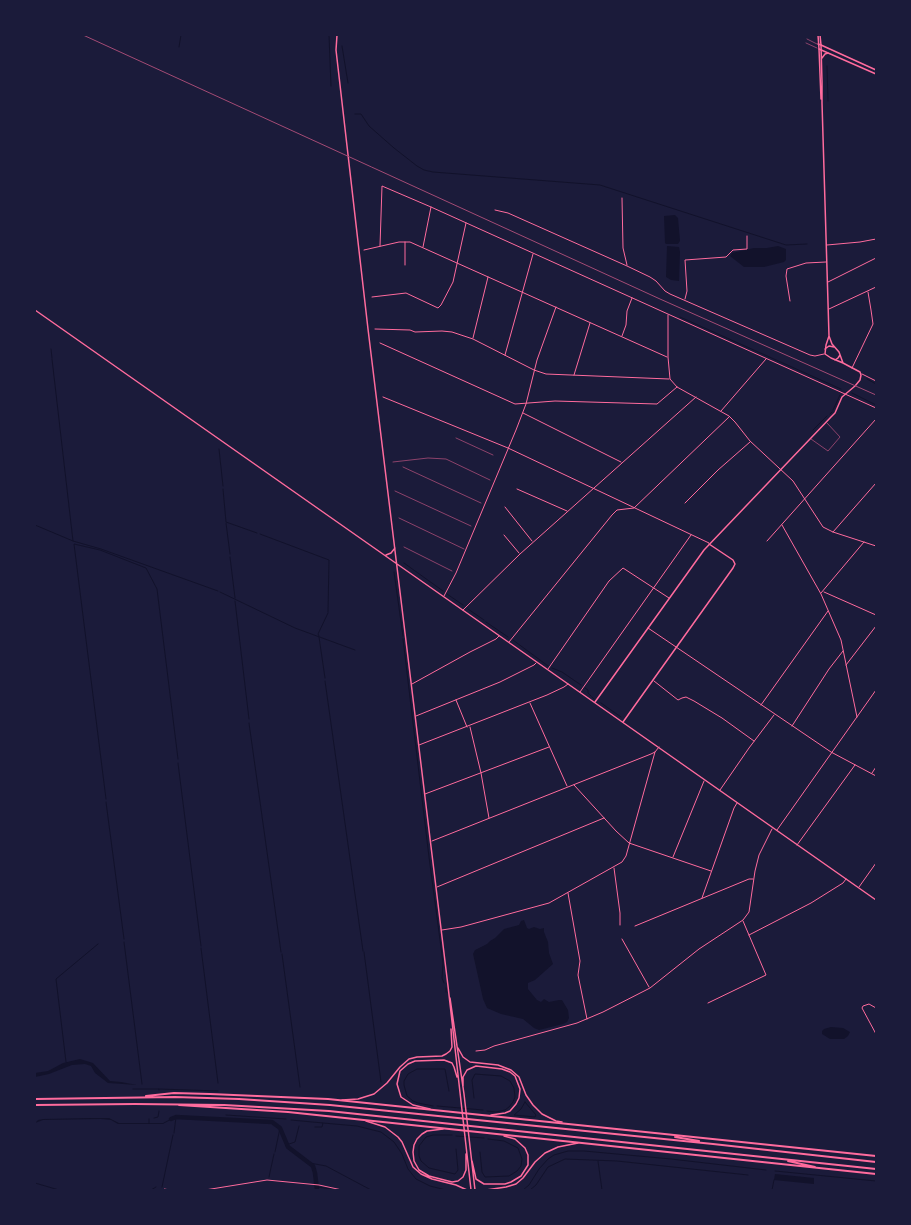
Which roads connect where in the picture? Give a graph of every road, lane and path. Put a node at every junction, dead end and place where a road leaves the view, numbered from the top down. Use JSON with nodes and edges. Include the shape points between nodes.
{"nodes":[{"id":1,"x":337,"y":35,"type":"edge"},
{"id":2,"x":819,"y":35,"type":"edge"},
{"id":3,"x":807,"y":39,"type":"dead end"},
{"id":4,"x":806,"y":43,"type":"dead end"},
{"id":5,"x":820,"y":44,"type":"junction"},
{"id":6,"x":820,"y":49,"type":"junction"},
{"id":7,"x":830,"y":53,"type":"junction"},
{"id":8,"x":821,"y":60,"type":"junction"},
{"id":9,"x":876,"y":70,"type":"edge"},
{"id":10,"x":876,"y":74,"type":"edge"},
{"id":11,"x":822,"y":103,"type":"junction"},
{"id":12,"x":622,"y":198,"type":"dead end"},
{"id":13,"x":431,"y":207,"type":"junction"},
{"id":14,"x":495,"y":210,"type":"dead end"},
{"id":15,"x":466,"y":222,"type":"junction"},
{"id":16,"x":747,"y":236,"type":"dead end"},
{"id":17,"x":876,"y":239,"type":"edge"},
{"id":18,"x":405,"y":242,"type":"junction"},
{"id":19,"x":826,"y":245,"type":"junction"},
{"id":20,"x":380,"y":246,"type":"junction"},
{"id":21,"x":423,"y":248,"type":"junction"},
{"id":22,"x":364,"y":250,"type":"dead end"},
{"id":23,"x":533,"y":253,"type":"junction"},
{"id":24,"x":876,"y":258,"type":"edge"},
{"id":25,"x":827,"y":262,"type":"junction"},
{"id":26,"x":457,"y":264,"type":"junction"},
{"id":27,"x":405,"y":265,"type":"dead end"},
{"id":28,"x":627,"y":266,"type":"junction"},
{"id":29,"x":488,"y":277,"type":"junction"},
{"id":30,"x":828,"y":282,"type":"junction"},
{"id":31,"x":876,"y":288,"type":"edge"},
{"id":32,"x":522,"y":292,"type":"junction"},
{"id":33,"x":868,"y":292,"type":"junction"},
{"id":34,"x":372,"y":297,"type":"dead end"},
{"id":35,"x":632,"y":298,"type":"junction"},
{"id":36,"x":685,"y":299,"type":"junction"},
{"id":37,"x":790,"y":301,"type":"dead end"},
{"id":38,"x":556,"y":307,"type":"junction"},
{"id":39,"x":828,"y":309,"type":"junction"},
{"id":40,"x":35,"y":310,"type":"edge"},
{"id":41,"x":668,"y":314,"type":"junction"},
{"id":42,"x":590,"y":322,"type":"junction"},
{"id":43,"x":375,"y":329,"type":"dead end"},
{"id":44,"x":829,"y":336,"type":"junction"},
{"id":45,"x":622,"y":337,"type":"junction"},
{"id":46,"x":473,"y":339,"type":"junction"},
{"id":47,"x":380,"y":343,"type":"dead end"},
{"id":48,"x":834,"y":347,"type":"junction"},
{"id":49,"x":825,"y":349,"type":"junction"},
{"id":50,"x":825,"y":354,"type":"junction"},
{"id":51,"x":840,"y":355,"type":"junction"},
{"id":52,"x":505,"y":356,"type":"junction"},
{"id":53,"x":668,"y":357,"type":"junction"},
{"id":54,"x":766,"y":358,"type":"junction"},
{"id":55,"x":834,"y":360,"type":"junction"},
{"id":56,"x":843,"y":363,"type":"junction"},
{"id":57,"x":852,"y":368,"type":"junction"},
{"id":58,"x":534,"y":370,"type":"junction"},
{"id":59,"x":861,"y":373,"type":"junction"},
{"id":60,"x":574,"y":376,"type":"junction"},
{"id":61,"x":670,"y":379,"type":"junction"},
{"id":62,"x":876,"y":381,"type":"edge"},
{"id":63,"x":677,"y":387,"type":"junction"},
{"id":64,"x":846,"y":394,"type":"junction"},
{"id":65,"x":383,"y":397,"type":"dead end"},
{"id":66,"x":696,"y":397,"type":"junction"},
{"id":67,"x":526,"y":404,"type":"junction"},
{"id":68,"x":876,"y":408,"type":"edge"},
{"id":69,"x":721,"y":411,"type":"junction"},
{"id":70,"x":523,"y":412,"type":"junction"},
{"id":71,"x":730,"y":416,"type":"junction"},
{"id":72,"x":876,"y":419,"type":"edge"},
{"id":73,"x":826,"y":422,"type":"junction"},
{"id":74,"x":456,"y":438,"type":"dead end"},
{"id":75,"x":810,"y":439,"type":"junction"},
{"id":76,"x":750,"y":441,"type":"junction"},
{"id":77,"x":508,"y":448,"type":"junction"},
{"id":78,"x":493,"y":455,"type":"dead end"},
{"id":79,"x":393,"y":462,"type":"dead end"},
{"id":80,"x":622,"y":463,"type":"junction"},
{"id":81,"x":402,"y":467,"type":"dead end"},
{"id":82,"x":780,"y":469,"type":"junction"},
{"id":83,"x":490,"y":480,"type":"dead end"},
{"id":84,"x":876,"y":483,"type":"edge"},
{"id":85,"x":593,"y":488,"type":"junction"},
{"id":86,"x":517,"y":489,"type":"dead end"},
{"id":87,"x":395,"y":491,"type":"dead end"},
{"id":88,"x":804,"y":499,"type":"junction"},
{"id":89,"x":481,"y":503,"type":"dead end"},
{"id":90,"x":685,"y":503,"type":"dead end"},
{"id":91,"x":506,"y":507,"type":"dead end"},
{"id":92,"x":634,"y":508,"type":"junction"},
{"id":93,"x":567,"y":511,"type":"junction"},
{"id":94,"x":399,"y":518,"type":"dead end"},
{"id":95,"x":782,"y":525,"type":"junction"},
{"id":96,"x":471,"y":526,"type":"dead end"},
{"id":97,"x":833,"y":532,"type":"junction"},
{"id":98,"x":692,"y":534,"type":"junction"},
{"id":99,"x":504,"y":535,"type":"dead end"},
{"id":100,"x":767,"y":541,"type":"dead end"},
{"id":101,"x":533,"y":542,"type":"junction"},
{"id":102,"x":864,"y":542,"type":"junction"},
{"id":103,"x":709,"y":544,"type":"junction"},
{"id":104,"x":876,"y":546,"type":"edge"},
{"id":105,"x":404,"y":547,"type":"dead end"},
{"id":106,"x":395,"y":548,"type":"junction"},
{"id":107,"x":466,"y":550,"type":"junction"},
{"id":108,"x":384,"y":554,"type":"junction"},
{"id":109,"x":520,"y":554,"type":"junction"},
{"id":110,"x":397,"y":563,"type":"junction"},
{"id":111,"x":452,"y":571,"type":"dead end"},
{"id":112,"x":654,"y":588,"type":"junction"},
{"id":113,"x":823,"y":592,"type":"junction"},
{"id":114,"x":821,"y":594,"type":"junction"},
{"id":115,"x":444,"y":597,"type":"junction"},
{"id":116,"x":670,"y":599,"type":"junction"},
{"id":117,"x":463,"y":610,"type":"junction"},
{"id":118,"x":828,"y":610,"type":"junction"},
{"id":119,"x":876,"y":616,"type":"edge"},
{"id":120,"x":876,"y":626,"type":"edge"},
{"id":121,"x":648,"y":628,"type":"junction"},
{"id":122,"x":499,"y":636,"type":"junction"},
{"id":123,"x":508,"y":642,"type":"junction"},
{"id":124,"x":676,"y":648,"type":"junction"},
{"id":125,"x":844,"y":651,"type":"junction"},
{"id":126,"x":537,"y":662,"type":"junction"},
{"id":127,"x":846,"y":666,"type":"junction"},
{"id":128,"x":548,"y":670,"type":"junction"},
{"id":129,"x":653,"y":680,"type":"junction"},
{"id":130,"x":412,"y":684,"type":"junction"},
{"id":131,"x":568,"y":684,"type":"junction"},
{"id":132,"x":876,"y":690,"type":"edge"},
{"id":133,"x":580,"y":692,"type":"junction"},
{"id":134,"x":456,"y":700,"type":"junction"},
{"id":135,"x":530,"y":702,"type":"junction"},
{"id":136,"x":595,"y":703,"type":"junction"},
{"id":137,"x":761,"y":705,"type":"junction"},
{"id":138,"x":774,"y":715,"type":"junction"},
{"id":139,"x":416,"y":716,"type":"junction"},
{"id":140,"x":857,"y":717,"type":"junction"},
{"id":141,"x":623,"y":722,"type":"junction"},
{"id":142,"x":468,"y":726,"type":"junction"},
{"id":143,"x":792,"y":726,"type":"junction"},
{"id":144,"x":754,"y":741,"type":"junction"},
{"id":145,"x":419,"y":746,"type":"junction"},
{"id":146,"x":549,"y":747,"type":"junction"},
{"id":147,"x":659,"y":747,"type":"junction"},
{"id":148,"x":655,"y":752,"type":"junction"},
{"id":149,"x":831,"y":752,"type":"junction"},
{"id":150,"x":855,"y":765,"type":"junction"},
{"id":151,"x":876,"y":767,"type":"edge"},
{"id":152,"x":481,"y":772,"type":"junction"},
{"id":153,"x":872,"y":774,"type":"junction"},
{"id":154,"x":876,"y":776,"type":"edge"},
{"id":155,"x":705,"y":780,"type":"junction"},
{"id":156,"x":574,"y":784,"type":"junction"},
{"id":157,"x":567,"y":787,"type":"junction"},
{"id":158,"x":720,"y":791,"type":"junction"},
{"id":159,"x":425,"y":795,"type":"junction"},
{"id":160,"x":737,"y":803,"type":"junction"},
{"id":161,"x":489,"y":818,"type":"junction"},
{"id":162,"x":604,"y":818,"type":"junction"},
{"id":163,"x":773,"y":828,"type":"junction"},
{"id":164,"x":777,"y":831,"type":"junction"},
{"id":165,"x":431,"y":841,"type":"junction"},
{"id":166,"x":630,"y":843,"type":"junction"},
{"id":167,"x":797,"y":846,"type":"junction"},
{"id":168,"x":672,"y":858,"type":"junction"},
{"id":169,"x":876,"y":863,"type":"edge"},
{"id":170,"x":614,"y":867,"type":"junction"},
{"id":171,"x":711,"y":871,"type":"junction"},
{"id":172,"x":754,"y":879,"type":"junction"},
{"id":173,"x":846,"y":879,"type":"junction"},
{"id":174,"x":437,"y":887,"type":"junction"},
{"id":175,"x":858,"y":888,"type":"junction"},
{"id":176,"x":568,"y":893,"type":"junction"},
{"id":177,"x":701,"y":899,"type":"junction"},
{"id":178,"x":876,"y":900,"type":"edge"},
{"id":179,"x":743,"y":920,"type":"junction"},
{"id":180,"x":620,"y":925,"type":"dead end"},
{"id":181,"x":635,"y":926,"type":"dead end"},
{"id":182,"x":441,"y":930,"type":"junction"},
{"id":183,"x":749,"y":936,"type":"junction"},
{"id":184,"x":622,"y":938,"type":"dead end"},
{"id":185,"x":650,"y":988,"type":"junction"},
{"id":186,"x":449,"y":992,"type":"junction"},
{"id":187,"x":708,"y":1003,"type":"dead end"},
{"id":188,"x":876,"y":1008,"type":"edge"},
{"id":189,"x":587,"y":1020,"type":"junction"},
{"id":190,"x":451,"y":1022,"type":"junction"},
{"id":191,"x":876,"y":1034,"type":"edge"},
{"id":192,"x":457,"y":1044,"type":"junction"},
{"id":193,"x":476,"y":1051,"type":"dead end"},
{"id":194,"x":459,"y":1083,"type":"junction"},
{"id":195,"x":464,"y":1094,"type":"junction"},
{"id":196,"x":141,"y":1097,"type":"junction"},
{"id":197,"x":35,"y":1099,"type":"edge"},
{"id":198,"x":340,"y":1100,"type":"junction"},
{"id":199,"x":166,"y":1104,"type":"junction"},
{"id":200,"x":35,"y":1105,"type":"edge"},
{"id":201,"x":432,"y":1109,"type":"junction"},
{"id":202,"x":490,"y":1115,"type":"junction"},
{"id":203,"x":361,"y":1120,"type":"junction"},
{"id":204,"x":580,"y":1126,"type":"junction"},
{"id":205,"x":454,"y":1129,"type":"junction"},
{"id":206,"x":501,"y":1134,"type":"junction"},
{"id":207,"x":661,"y":1134,"type":"junction"},
{"id":208,"x":586,"y":1143,"type":"junction"},
{"id":209,"x":713,"y":1144,"type":"junction"},
{"id":210,"x":466,"y":1148,"type":"junction"},
{"id":211,"x":470,"y":1152,"type":"junction"},
{"id":212,"x":876,"y":1156,"type":"edge"},
{"id":213,"x":777,"y":1159,"type":"junction"},
{"id":214,"x":876,"y":1162,"type":"edge"},
{"id":215,"x":823,"y":1168,"type":"junction"},
{"id":216,"x":876,"y":1169,"type":"edge"},
{"id":217,"x":876,"y":1174,"type":"edge"},
{"id":218,"x":164,"y":1190,"type":"edge"},
{"id":219,"x":170,"y":1190,"type":"edge"},
{"id":220,"x":205,"y":1190,"type":"edge"},
{"id":221,"x":342,"y":1190,"type":"edge"},
{"id":222,"x":466,"y":1190,"type":"edge"},
{"id":223,"x":471,"y":1190,"type":"edge"},
{"id":224,"x":475,"y":1190,"type":"edge"},
{"id":225,"x":486,"y":1190,"type":"edge"}],
"edges":[{"from":1,"to":106,"type":"main road","via":[[336,50]]},
{"from":2,"to":5,"type":"main road"},
{"from":3,"to":5,"type":"lane"},
{"from":4,"to":6,"type":"lane"},
{"from":5,"to":6,"type":"main road"},
{"from":5,"to":9,"type":"main road"},
{"from":6,"to":7,"type":"main road"},
{"from":6,"to":8,"type":"main road"},
{"from":6,"to":11,"type":"main road"},
{"from":7,"to":8,"type":"main road","via":[[824,55]]},
{"from":7,"to":10,"type":"main road"},
{"from":8,"to":11,"type":"main road"},
{"from":11,"to":19,"type":"main road"},
{"from":12,"to":28,"type":"street","via":[[623,248]]},
{"from":13,"to":15,"type":"street"},
{"from":13,"to":20,"type":"street","via":[[382,186]]},
{"from":13,"to":21,"type":"street"},
{"from":14,"to":28,"type":"street","via":[[508,213]]},
{"from":15,"to":23,"type":"street"},
{"from":15,"to":26,"type":"street"},
{"from":16,"to":36,"type":"street","via":[[746,249],[733,250],[726,257],[685,260]]},
{"from":17,"to":19,"type":"street"},
{"from":18,"to":20,"type":"street"},
{"from":18,"to":21,"type":"street"},
{"from":18,"to":27,"type":"street"},
{"from":19,"to":25,"type":"main road"},
{"from":20,"to":22,"type":"street"},
{"from":21,"to":26,"type":"street"},
{"from":23,"to":32,"type":"street"},
{"from":23,"to":35,"type":"street"},
{"from":24,"to":30,"type":"street"},
{"from":25,"to":30,"type":"main road"},
{"from":25,"to":37,"type":"street","via":[[806,263],[787,269]]},
{"from":26,"to":29,"type":"street"},
{"from":26,"to":34,"type":"street","via":[[453,282],[438,308],[406,293]]},
{"from":28,"to":36,"type":"street","via":[[656,281],[665,291]]},
{"from":29,"to":32,"type":"street"},
{"from":29,"to":46,"type":"street"},
{"from":30,"to":39,"type":"main road"},
{"from":31,"to":33,"type":"street"},
{"from":32,"to":38,"type":"street"},
{"from":32,"to":52,"type":"street"},
{"from":33,"to":39,"type":"street"},
{"from":33,"to":57,"type":"street","via":[[872,324]]},
{"from":35,"to":41,"type":"street"},
{"from":35,"to":45,"type":"street"},
{"from":36,"to":50,"type":"street","via":[[810,355]]},
{"from":38,"to":42,"type":"street"},
{"from":38,"to":58,"type":"street"},
{"from":39,"to":44,"type":"main road"},
{"from":40,"to":108,"type":"main road"},
{"from":41,"to":53,"type":"street"},
{"from":41,"to":54,"type":"street"},
{"from":42,"to":45,"type":"street"},
{"from":42,"to":60,"type":"street"},
{"from":43,"to":46,"type":"street","via":[[452,332]]},
{"from":44,"to":48,"type":"main road"},
{"from":44,"to":49,"type":"main road"},
{"from":45,"to":53,"type":"street"},
{"from":46,"to":52,"type":"street"},
{"from":47,"to":67,"type":"street","via":[[511,403]]},
{"from":48,"to":49,"type":"main road","via":[[829,346]]},
{"from":48,"to":51,"type":"main road"},
{"from":49,"to":50,"type":"main road"},
{"from":50,"to":55,"type":"main road"},
{"from":51,"to":55,"type":"main road"},
{"from":51,"to":56,"type":"main road"},
{"from":52,"to":58,"type":"street"},
{"from":53,"to":61,"type":"street"},
{"from":54,"to":64,"type":"street"},
{"from":54,"to":69,"type":"street"},
{"from":55,"to":56,"type":"main road"},
{"from":56,"to":57,"type":"main road"},
{"from":57,"to":59,"type":"main road"},
{"from":58,"to":60,"type":"street","via":[[546,374]]},
{"from":58,"to":67,"type":"street"},
{"from":59,"to":62,"type":"street"},
{"from":59,"to":64,"type":"main road","via":[[858,383]]},
{"from":60,"to":61,"type":"street"},
{"from":61,"to":63,"type":"street"},
{"from":63,"to":66,"type":"street"},
{"from":63,"to":67,"type":"street","via":[[656,404],[555,401]]},
{"from":64,"to":68,"type":"street"},
{"from":64,"to":73,"type":"main road","via":[[835,413]]},
{"from":65,"to":77,"type":"street"},
{"from":66,"to":69,"type":"street"},
{"from":66,"to":80,"type":"street"},
{"from":67,"to":70,"type":"street"},
{"from":69,"to":71,"type":"street"},
{"from":70,"to":77,"type":"street"},
{"from":70,"to":80,"type":"street"},
{"from":71,"to":76,"type":"street"},
{"from":71,"to":92,"type":"street"},
{"from":72,"to":88,"type":"street"},
{"from":73,"to":75,"type":"main road"},
{"from":73,"to":75,"type":"lane","via":[[840,437],[828,451]]},
{"from":74,"to":78,"type":"lane"},
{"from":75,"to":82,"type":"main road"},
{"from":76,"to":82,"type":"street"},
{"from":76,"to":90,"type":"street"},
{"from":77,"to":85,"type":"street"},
{"from":77,"to":107,"type":"street"},
{"from":79,"to":83,"type":"lane","via":[[428,458],[446,459]]},
{"from":80,"to":85,"type":"street"},
{"from":81,"to":89,"type":"lane"},
{"from":82,"to":88,"type":"street","via":[[793,481]]},
{"from":82,"to":103,"type":"main road"},
{"from":84,"to":97,"type":"street"},
{"from":85,"to":92,"type":"street"},
{"from":85,"to":93,"type":"street"},
{"from":86,"to":93,"type":"street"},
{"from":87,"to":96,"type":"lane"},
{"from":88,"to":95,"type":"street"},
{"from":88,"to":97,"type":"street","via":[[820,524]]},
{"from":91,"to":101,"type":"street"},
{"from":92,"to":98,"type":"street"},
{"from":92,"to":123,"type":"street","via":[[617,510],[612,515]]},
{"from":93,"to":101,"type":"street"},
{"from":94,"to":107,"type":"lane"},
{"from":95,"to":100,"type":"street"},
{"from":95,"to":114,"type":"street"},
{"from":97,"to":102,"type":"street"},
{"from":98,"to":103,"type":"street"},
{"from":98,"to":112,"type":"street"},
{"from":99,"to":109,"type":"street"},
{"from":101,"to":109,"type":"street"},
{"from":102,"to":104,"type":"street"},
{"from":102,"to":113,"type":"street"},
{"from":103,"to":116,"type":"main road"},
{"from":103,"to":124,"type":"main road","via":[[735,564]]},
{"from":105,"to":111,"type":"lane"},
{"from":106,"to":108,"type":"main road","via":[[391,553]]},
{"from":106,"to":110,"type":"main road"},
{"from":107,"to":115,"type":"street"},
{"from":108,"to":110,"type":"main road"},
{"from":109,"to":117,"type":"street"},
{"from":110,"to":115,"type":"main road"},
{"from":110,"to":130,"type":"main road"},
{"from":112,"to":116,"type":"street"},
{"from":112,"to":128,"type":"street","via":[[623,568],[620,570]]},
{"from":112,"to":133,"type":"street"},
{"from":113,"to":114,"type":"street"},
{"from":113,"to":119,"type":"street"},
{"from":114,"to":118,"type":"street"},
{"from":115,"to":117,"type":"main road"},
{"from":116,"to":121,"type":"main road"},
{"from":117,"to":122,"type":"main road"},
{"from":118,"to":125,"type":"street"},
{"from":118,"to":137,"type":"street"},
{"from":120,"to":127,"type":"street"},
{"from":121,"to":124,"type":"street"},
{"from":121,"to":136,"type":"main road"},
{"from":122,"to":123,"type":"main road"},
{"from":122,"to":130,"type":"street"},
{"from":123,"to":126,"type":"main road"},
{"from":124,"to":129,"type":"main road"},
{"from":124,"to":137,"type":"street"},
{"from":125,"to":127,"type":"street"},
{"from":125,"to":143,"type":"street","via":[[829,669]]},
{"from":126,"to":128,"type":"main road"},
{"from":126,"to":134,"type":"street","via":[[534,666]]},
{"from":127,"to":140,"type":"street"},
{"from":128,"to":131,"type":"main road"},
{"from":129,"to":141,"type":"main road"},
{"from":129,"to":144,"type":"street","via":[[678,700],[686,697],[694,700]]},
{"from":130,"to":139,"type":"main road"},
{"from":131,"to":133,"type":"main road"},
{"from":131,"to":135,"type":"street"},
{"from":132,"to":140,"type":"street"},
{"from":133,"to":136,"type":"main road"},
{"from":134,"to":139,"type":"street"},
{"from":134,"to":142,"type":"street"},
{"from":135,"to":142,"type":"street"},
{"from":135,"to":146,"type":"street"},
{"from":136,"to":141,"type":"main road"},
{"from":137,"to":138,"type":"street"},
{"from":138,"to":143,"type":"street"},
{"from":138,"to":144,"type":"street"},
{"from":139,"to":145,"type":"main road"},
{"from":140,"to":149,"type":"street"},
{"from":141,"to":147,"type":"main road"},
{"from":142,"to":145,"type":"street"},
{"from":142,"to":152,"type":"street"},
{"from":143,"to":149,"type":"street"},
{"from":144,"to":158,"type":"street"},
{"from":145,"to":159,"type":"main road"},
{"from":146,"to":152,"type":"street"},
{"from":146,"to":157,"type":"street"},
{"from":147,"to":148,"type":"street"},
{"from":147,"to":155,"type":"main road"},
{"from":148,"to":156,"type":"street"},
{"from":148,"to":166,"type":"street"},
{"from":149,"to":150,"type":"street"},
{"from":149,"to":164,"type":"street"},
{"from":150,"to":153,"type":"street"},
{"from":150,"to":167,"type":"street"},
{"from":151,"to":153,"type":"street"},
{"from":152,"to":159,"type":"street"},
{"from":152,"to":161,"type":"street"},
{"from":153,"to":154,"type":"street"},
{"from":155,"to":158,"type":"main road"},
{"from":155,"to":168,"type":"street"},
{"from":156,"to":157,"type":"street"},
{"from":156,"to":162,"type":"street"},
{"from":157,"to":161,"type":"street"},
{"from":158,"to":160,"type":"main road"},
{"from":159,"to":165,"type":"main road"},
{"from":160,"to":163,"type":"main road"},
{"from":160,"to":171,"type":"street"},
{"from":161,"to":165,"type":"street"},
{"from":162,"to":166,"type":"street"},
{"from":162,"to":174,"type":"street"},
{"from":163,"to":164,"type":"main road"},
{"from":163,"to":172,"type":"street","via":[[759,855]]},
{"from":164,"to":167,"type":"main road"},
{"from":165,"to":174,"type":"main road"},
{"from":166,"to":168,"type":"street"},
{"from":166,"to":170,"type":"street","via":[[624,859]]},
{"from":167,"to":173,"type":"main road"},
{"from":168,"to":171,"type":"street"},
{"from":169,"to":175,"type":"street"},
{"from":170,"to":176,"type":"street"},
{"from":170,"to":180,"type":"street"},
{"from":171,"to":177,"type":"street"},
{"from":172,"to":177,"type":"street"},
{"from":172,"to":179,"type":"street","via":[[750,912]]},
{"from":173,"to":175,"type":"main road"},
{"from":173,"to":183,"type":"street","via":[[811,903]]},
{"from":174,"to":182,"type":"main road"},
{"from":175,"to":178,"type":"main road"},
{"from":176,"to":182,"type":"street","via":[[549,903],[461,928]]},
{"from":176,"to":189,"type":"street","via":[[580,961],[578,975]]},
{"from":177,"to":181,"type":"street"},
{"from":179,"to":183,"type":"street"},
{"from":179,"to":185,"type":"street","via":[[699,949]]},
{"from":182,"to":186,"type":"main road"},
{"from":183,"to":187,"type":"street","via":[[766,975]]},
{"from":184,"to":185,"type":"street"},
{"from":185,"to":189,"type":"street"},
{"from":186,"to":190,"type":"main road"},
{"from":186,"to":192,"type":"main road"},
{"from":188,"to":191,"type":"street","via":[[870,1004],[862,1006]]},
{"from":189,"to":193,"type":"street"},
{"from":190,"to":194,"type":"main road"},
{"from":190,"to":198,"type":"main road","via":[[452,1047],[446,1054],[409,1060],[374,1094],[358,1099]]},
{"from":192,"to":195,"type":"main road"},
{"from":192,"to":204,"type":"main road","via":[[466,1060],[498,1065],[511,1070],[519,1078],[533,1105],[542,1114],[556,1121]]},
{"from":194,"to":201,"type":"main road","via":[[454,1067],[449,1061],[421,1060],[404,1067],[398,1075],[396,1084],[401,1097],[413,1105]]},
{"from":194,"to":210,"type":"main road"},
{"from":195,"to":202,"type":"main road","via":[[463,1077],[470,1067],[498,1068],[510,1072],[518,1082],[519,1098],[505,1113]]},
{"from":195,"to":211,"type":"main road"},
{"from":196,"to":197,"type":"highway"},
{"from":196,"to":198,"type":"highway","via":[[157,1094],[196,1094]]},
{"from":196,"to":209,"type":"highway","via":[[239,1099],[330,1105]]},
{"from":198,"to":201,"type":"highway"},
{"from":199,"to":200,"type":"highway"},
{"from":199,"to":203,"type":"highway","via":[[288,1112]]},
{"from":199,"to":213,"type":"highway","via":[[329,1111]]},
{"from":201,"to":202,"type":"highway"},
{"from":202,"to":204,"type":"highway"},
{"from":203,"to":205,"type":"highway"},
{"from":203,"to":222,"type":"main road","via":[[385,1127],[398,1137],[413,1167],[421,1174]]},
{"from":204,"to":207,"type":"highway"},
{"from":205,"to":206,"type":"highway"},
{"from":205,"to":210,"type":"main road","via":[[432,1130],[422,1134],[414,1145],[413,1157],[416,1166],[429,1176],[452,1182],[458,1181],[466,1170]]},
{"from":206,"to":208,"type":"highway"},
{"from":206,"to":211,"type":"main road","via":[[515,1139],[525,1148],[528,1155],[526,1169],[517,1179],[494,1185],[479,1182],[474,1173]]},
{"from":207,"to":209,"type":"highway"},
{"from":207,"to":212,"type":"highway"},
{"from":208,"to":215,"type":"highway"},
{"from":208,"to":225,"type":"main road","via":[[551,1149],[535,1162],[520,1181],[506,1187]]},
{"from":209,"to":214,"type":"highway"},
{"from":210,"to":223,"type":"main road"},
{"from":211,"to":224,"type":"main road"},
{"from":213,"to":215,"type":"highway"},
{"from":213,"to":216,"type":"highway"},
{"from":215,"to":217,"type":"highway"},
{"from":218,"to":219,"type":"street"},
{"from":220,"to":221,"type":"street","via":[[267,1180]]}]}
